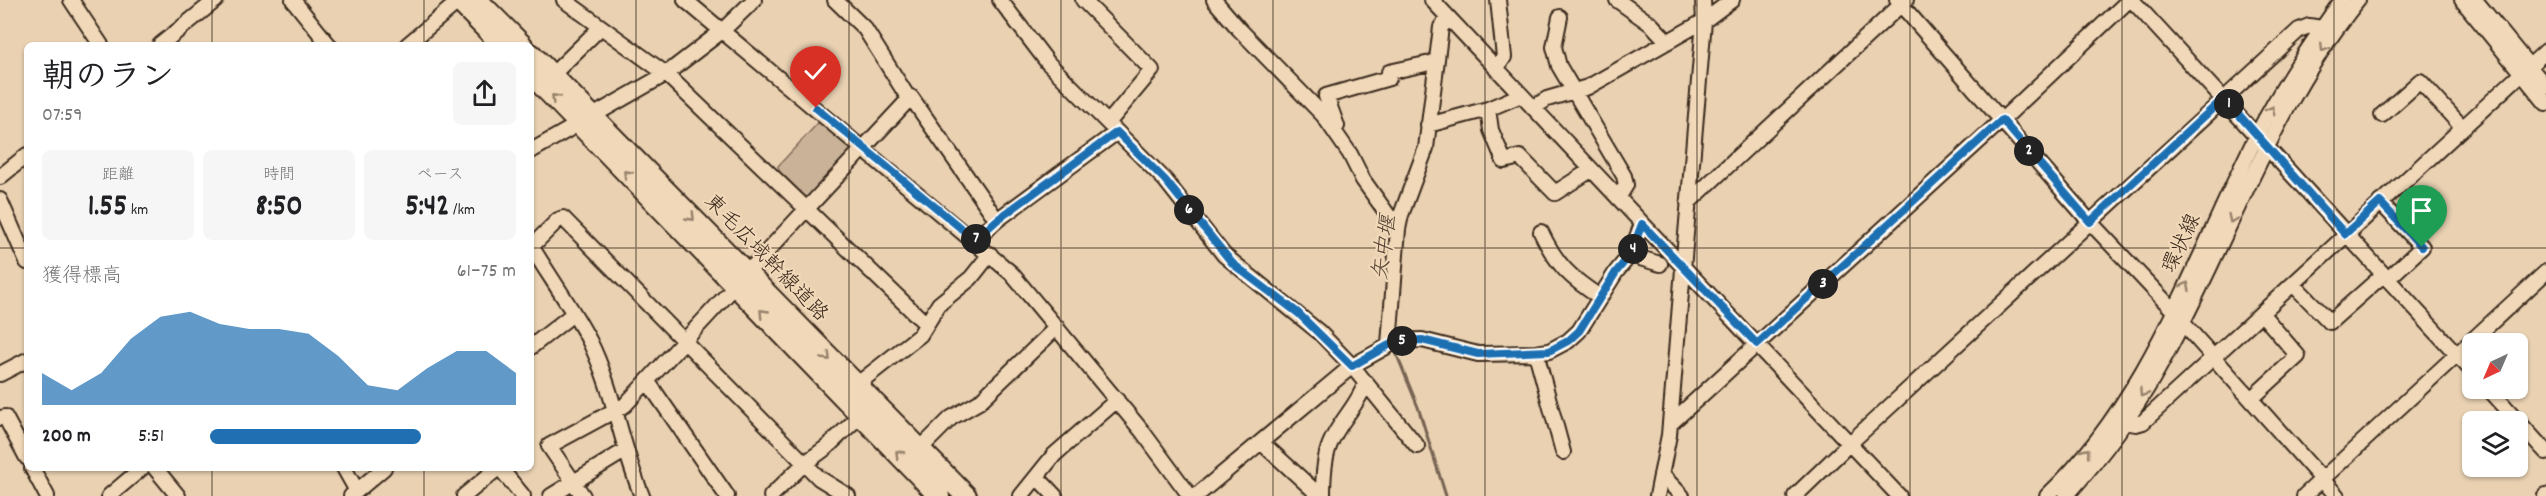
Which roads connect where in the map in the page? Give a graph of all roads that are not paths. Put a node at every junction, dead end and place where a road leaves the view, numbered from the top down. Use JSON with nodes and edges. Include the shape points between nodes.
{"nodes":[{"id":1,"x":71,"y":0,"type":"edge"},
{"id":2,"x":216,"y":0,"type":"edge"},
{"id":3,"x":292,"y":0,"type":"edge"},
{"id":4,"x":465,"y":0,"type":"edge"},
{"id":5,"x":564,"y":0,"type":"edge"},
{"id":6,"x":685,"y":0,"type":"edge"},
{"id":7,"x":754,"y":0,"type":"edge"},
{"id":8,"x":835,"y":0,"type":"edge"},
{"id":9,"x":999,"y":0,"type":"edge"},
{"id":10,"x":1083,"y":0,"type":"edge"},
{"id":11,"x":1215,"y":0,"type":"edge"},
{"id":12,"x":1432,"y":0,"type":"edge"},
{"id":13,"x":1498,"y":0,"type":"edge"},
{"id":14,"x":1617,"y":0,"type":"edge"},
{"id":15,"x":1703,"y":0,"type":"edge"},
{"id":16,"x":1732,"y":0,"type":"edge"},
{"id":17,"x":2131,"y":0,"type":"edge"},
{"id":18,"x":2342,"y":0,"type":"edge"},
{"id":19,"x":2358,"y":0,"type":"edge"},
{"id":20,"x":2462,"y":0,"type":"edge"},
{"id":21,"x":2475,"y":0,"type":"edge"},
{"id":22,"x":1901,"y":2,"type":"edge"},
{"id":23,"x":1560,"y":17,"type":"dead end"},
{"id":24,"x":1449,"y":18,"type":"junction"},
{"id":25,"x":1704,"y":21,"type":"junction"},
{"id":26,"x":601,"y":27,"type":"junction"},
{"id":27,"x":2322,"y":28,"type":"junction"},
{"id":28,"x":722,"y":31,"type":"junction"},
{"id":29,"x":1667,"y":41,"type":"junction"},
{"id":30,"x":99,"y":42,"type":"edge"},
{"id":31,"x":164,"y":42,"type":"edge"},
{"id":32,"x":327,"y":42,"type":"edge"},
{"id":33,"x":411,"y":42,"type":"edge"},
{"id":34,"x":500,"y":42,"type":"edge"},
{"id":35,"x":518,"y":42,"type":"edge"},
{"id":36,"x":2546,"y":51,"type":"edge"},
{"id":37,"x":534,"y":57,"type":"edge"},
{"id":38,"x":1436,"y":62,"type":"junction"},
{"id":39,"x":1496,"y":69,"type":"junction"},
{"id":40,"x":2526,"y":70,"type":"junction"},
{"id":41,"x":666,"y":74,"type":"junction"},
{"id":42,"x":552,"y":75,"type":"junction"},
{"id":43,"x":534,"y":76,"type":"edge"},
{"id":44,"x":2546,"y":87,"type":"edge"},
{"id":45,"x":1573,"y":91,"type":"junction"},
{"id":46,"x":1521,"y":95,"type":"junction"},
{"id":47,"x":2224,"y":98,"type":"junction"},
{"id":48,"x":909,"y":99,"type":"junction"},
{"id":49,"x":2546,"y":102,"type":"edge"},
{"id":50,"x":1533,"y":108,"type":"junction"},
{"id":51,"x":1488,"y":109,"type":"junction"},
{"id":52,"x":2382,"y":115,"type":"dead end"},
{"id":53,"x":586,"y":119,"type":"junction"},
{"id":54,"x":2002,"y":120,"type":"junction"},
{"id":55,"x":1428,"y":125,"type":"junction"},
{"id":56,"x":2462,"y":127,"type":"junction"},
{"id":57,"x":1112,"y":128,"type":"junction"},
{"id":58,"x":2257,"y":135,"type":"junction"},
{"id":59,"x":1344,"y":145,"type":"junction"},
{"id":60,"x":2268,"y":145,"type":"junction"},
{"id":61,"x":863,"y":147,"type":"junction"},
{"id":62,"x":534,"y":149,"type":"edge"},
{"id":63,"x":24,"y":157,"type":"edge"},
{"id":64,"x":1591,"y":170,"type":"junction"},
{"id":65,"x":0,"y":177,"type":"edge"},
{"id":66,"x":1618,"y":198,"type":"junction"},
{"id":67,"x":0,"y":200,"type":"edge"},
{"id":68,"x":1688,"y":202,"type":"junction"},
{"id":69,"x":2380,"y":202,"type":"junction"},
{"id":70,"x":807,"y":210,"type":"junction"},
{"id":71,"x":997,"y":220,"type":"junction"},
{"id":72,"x":2090,"y":222,"type":"junction"},
{"id":73,"x":1642,"y":224,"type":"junction"},
{"id":74,"x":1398,"y":229,"type":"junction"},
{"id":75,"x":1541,"y":232,"type":"dead end"},
{"id":76,"x":2345,"y":234,"type":"junction"},
{"id":77,"x":975,"y":240,"type":"junction"},
{"id":78,"x":534,"y":244,"type":"edge"},
{"id":79,"x":534,"y":252,"type":"edge"},
{"id":80,"x":990,"y":254,"type":"junction"},
{"id":81,"x":24,"y":255,"type":"edge"},
{"id":82,"x":1630,"y":255,"type":"junction"},
{"id":83,"x":1660,"y":264,"type":"dead end"},
{"id":84,"x":1683,"y":267,"type":"junction"},
{"id":85,"x":2546,"y":272,"type":"edge"},
{"id":86,"x":2385,"y":277,"type":"junction"},
{"id":87,"x":741,"y":280,"type":"junction"},
{"id":88,"x":2293,"y":284,"type":"junction"},
{"id":89,"x":1600,"y":297,"type":"junction"},
{"id":90,"x":2261,"y":313,"type":"junction"},
{"id":91,"x":573,"y":314,"type":"junction"},
{"id":92,"x":2178,"y":316,"type":"junction"},
{"id":93,"x":926,"y":324,"type":"junction"},
{"id":94,"x":1057,"y":327,"type":"junction"},
{"id":95,"x":684,"y":341,"type":"junction"},
{"id":96,"x":1389,"y":344,"type":"junction"},
{"id":97,"x":1757,"y":344,"type":"junction"},
{"id":98,"x":534,"y":345,"type":"edge"},
{"id":99,"x":1536,"y":353,"type":"junction"},
{"id":100,"x":2457,"y":354,"type":"junction"},
{"id":101,"x":2213,"y":357,"type":"junction"},
{"id":102,"x":2462,"y":360,"type":"edge"},
{"id":103,"x":24,"y":362,"type":"edge"},
{"id":104,"x":1352,"y":366,"type":"junction"},
{"id":105,"x":0,"y":374,"type":"edge"},
{"id":106,"x":648,"y":382,"type":"junction"},
{"id":107,"x":1366,"y":382,"type":"junction"},
{"id":108,"x":855,"y":386,"type":"junction"},
{"id":109,"x":2251,"y":399,"type":"junction"},
{"id":110,"x":2498,"y":399,"type":"edge"},
{"id":111,"x":1117,"y":400,"type":"junction"},
{"id":112,"x":867,"y":408,"type":"junction"},
{"id":113,"x":616,"y":410,"type":"junction"},
{"id":114,"x":0,"y":418,"type":"edge"},
{"id":115,"x":2125,"y":422,"type":"junction"},
{"id":116,"x":1670,"y":424,"type":"junction"},
{"id":117,"x":1261,"y":442,"type":"junction"},
{"id":118,"x":1850,"y":442,"type":"junction"},
{"id":119,"x":1418,"y":446,"type":"dead end"},
{"id":120,"x":920,"y":449,"type":"junction"},
{"id":121,"x":626,"y":450,"type":"junction"},
{"id":122,"x":24,"y":452,"type":"edge"},
{"id":123,"x":1563,"y":452,"type":"dead end"},
{"id":124,"x":2546,"y":452,"type":"edge"},
{"id":125,"x":804,"y":464,"type":"junction"},
{"id":126,"x":34,"y":471,"type":"edge"},
{"id":127,"x":138,"y":471,"type":"edge"},
{"id":128,"x":157,"y":471,"type":"edge"},
{"id":129,"x":345,"y":471,"type":"edge"},
{"id":130,"x":381,"y":471,"type":"edge"},
{"id":131,"x":495,"y":471,"type":"edge"},
{"id":132,"x":502,"y":471,"type":"edge"},
{"id":133,"x":1661,"y":474,"type":"junction"},
{"id":134,"x":1037,"y":477,"type":"junction"},
{"id":135,"x":2322,"y":480,"type":"junction"},
{"id":136,"x":573,"y":481,"type":"junction"},
{"id":137,"x":354,"y":494,"type":"edge"},
{"id":138,"x":46,"y":496,"type":"edge"},
{"id":139,"x":109,"y":496,"type":"edge"},
{"id":140,"x":178,"y":496,"type":"edge"},
{"id":141,"x":464,"y":496,"type":"edge"},
{"id":142,"x":523,"y":496,"type":"edge"},
{"id":143,"x":551,"y":496,"type":"edge"},
{"id":144,"x":583,"y":496,"type":"edge"},
{"id":145,"x":642,"y":496,"type":"edge"},
{"id":146,"x":727,"y":496,"type":"edge"},
{"id":147,"x":772,"y":496,"type":"edge"},
{"id":148,"x":848,"y":496,"type":"edge"},
{"id":149,"x":939,"y":496,"type":"edge"},
{"id":150,"x":966,"y":496,"type":"edge"},
{"id":151,"x":1021,"y":496,"type":"edge"},
{"id":152,"x":1055,"y":496,"type":"edge"},
{"id":153,"x":1190,"y":496,"type":"edge"},
{"id":154,"x":1196,"y":496,"type":"edge"},
{"id":155,"x":1322,"y":496,"type":"edge"},
{"id":156,"x":1657,"y":496,"type":"edge"},
{"id":157,"x":1682,"y":496,"type":"edge"},
{"id":158,"x":1796,"y":496,"type":"edge"},
{"id":159,"x":1899,"y":496,"type":"edge"},
{"id":160,"x":2047,"y":496,"type":"edge"},
{"id":161,"x":2066,"y":496,"type":"edge"},
{"id":162,"x":2304,"y":496,"type":"edge"},
{"id":163,"x":2337,"y":496,"type":"edge"}],
"edges":[{"from":1,"to":30,"type":"street"},
{"from":2,"to":31,"type":"street"},
{"from":3,"to":32,"type":"street"},
{"from":4,"to":33,"type":"street"},
{"from":4,"to":34,"type":"highway"},
{"from":4,"to":35,"type":"highway"},
{"from":5,"to":26,"type":"street"},
{"from":6,"to":28,"type":"street"},
{"from":7,"to":28,"type":"street"},
{"from":8,"to":48,"type":"street","via":[[865,29]]},
{"from":9,"to":57,"type":"street","via":[[1048,63]]},
{"from":10,"to":57,"type":"street","via":[[1152,70]]},
{"from":11,"to":59,"type":"street","via":[[1323,115]]},
{"from":12,"to":24,"type":"street"},
{"from":13,"to":39,"type":"street","via":[[1504,57]]},
{"from":14,"to":29,"type":"street"},
{"from":15,"to":25,"type":"street"},
{"from":16,"to":25,"type":"street"},
{"from":17,"to":47,"type":"street"},
{"from":17,"to":54,"type":"street"},
{"from":18,"to":27,"type":"street","name":"環状線"},
{"from":19,"to":60,"type":"street","name":"環状線","one_way":true,"via":[[2298,88]]},
{"from":20,"to":40,"type":"street"},
{"from":21,"to":40,"type":"street"},
{"from":22,"to":54,"type":"street"},
{"from":22,"to":68,"type":"street"},
{"from":23,"to":45,"type":"street","via":[[1554,47]]},
{"from":24,"to":38,"type":"street","via":[[1441,27]]},
{"from":24,"to":39,"type":"street"},
{"from":25,"to":29,"type":"street"},
{"from":25,"to":68,"type":"street"},
{"from":26,"to":41,"type":"street"},
{"from":26,"to":42,"type":"street"},
{"from":27,"to":47,"type":"street","via":[[2309,26],[2299,30]]},
{"from":58,"to":27,"type":"street","name":"環状線","one_way":true},
{"from":28,"to":41,"type":"street"},
{"from":28,"to":61,"type":"street"},
{"from":29,"to":45,"type":"street","via":[[1588,87]]},
{"from":36,"to":40,"type":"street"},
{"from":37,"to":42,"type":"highway","name":"東毛広域幹線道路"},
{"from":38,"to":55,"type":"street"},
{"from":38,"to":59,"type":"street","via":[[1389,72],[1389,78],[1326,96]]},
{"from":39,"to":46,"type":"street"},
{"from":40,"to":44,"type":"street"},
{"from":40,"to":49,"type":"street"},
{"from":40,"to":56,"type":"street"},
{"from":41,"to":53,"type":"street"},
{"from":41,"to":70,"type":"street"},
{"from":42,"to":53,"type":"highway","name":"東毛広域幹線道路"},
{"from":53,"to":43,"type":"highway","name":"東毛広域幹線道路","one_way":true},
{"from":45,"to":50,"type":"street"},
{"from":45,"to":66,"type":"street","via":[[1624,176],[1626,185]]},
{"from":46,"to":50,"type":"street"},
{"from":46,"to":51,"type":"street"},
{"from":47,"to":58,"type":"street"},
{"from":47,"to":72,"type":"street"},
{"from":48,"to":61,"type":"street"},
{"from":48,"to":71,"type":"street"},
{"from":50,"to":64,"type":"street"},
{"from":51,"to":55,"type":"street"},
{"from":51,"to":64,"type":"street","via":[[1491,130],[1504,161],[1520,157],[1554,193]]},
{"from":52,"to":56,"type":"street","via":[[2420,81]]},
{"from":53,"to":62,"type":"street"},
{"from":53,"to":87,"type":"highway","name":"東毛広域幹線道路"},
{"from":54,"to":72,"type":"street"},
{"from":54,"to":97,"type":"street"},
{"from":55,"to":74,"type":"street","via":[[1424,156]]},
{"from":56,"to":69,"type":"street"},
{"from":57,"to":71,"type":"street"},
{"from":57,"to":104,"type":"street","via":[[1165,180],[1233,264],[1298,313]]},
{"from":58,"to":60,"type":"street"},
{"from":92,"to":58,"type":"street","name":"環状線","one_way":true},
{"from":59,"to":74,"type":"street"},
{"from":60,"to":76,"type":"street"},
{"from":60,"to":92,"type":"street","name":"環状線","one_way":true},
{"from":61,"to":70,"type":"street"},
{"from":61,"to":77,"type":"street"},
{"from":63,"to":65,"type":"street"},
{"from":64,"to":66,"type":"street"},
{"from":66,"to":73,"type":"street"},
{"from":67,"to":81,"type":"street"},
{"from":68,"to":84,"type":"street"},
{"from":69,"to":76,"type":"street"},
{"from":69,"to":86,"type":"street","via":[[2422,247]]},
{"from":70,"to":87,"type":"street"},
{"from":70,"to":93,"type":"street"},
{"from":71,"to":77,"type":"street"},
{"from":72,"to":92,"type":"street"},
{"from":72,"to":118,"type":"street"},
{"from":73,"to":82,"type":"street"},
{"from":73,"to":84,"type":"street"},
{"from":74,"to":96,"type":"street"},
{"from":75,"to":89,"type":"street","via":[[1557,263]]},
{"from":76,"to":86,"type":"street"},
{"from":76,"to":88,"type":"street"},
{"from":77,"to":80,"type":"street"},
{"from":78,"to":95,"type":"street","via":[[563,218]]},
{"from":79,"to":91,"type":"street"},
{"from":80,"to":93,"type":"street","via":[[971,278],[939,304]]},
{"from":80,"to":94,"type":"street"},
{"from":82,"to":83,"type":"street"},
{"from":82,"to":89,"type":"street"},
{"from":84,"to":97,"type":"street"},
{"from":84,"to":116,"type":"street"},
{"from":85,"to":100,"type":"street"},
{"from":86,"to":88,"type":"street","via":[[2330,322]]},
{"from":86,"to":100,"type":"street"},
{"from":87,"to":95,"type":"street"},
{"from":87,"to":108,"type":"highway","name":"東毛広域幹線道路","one_way":true},
{"from":112,"to":87,"type":"highway","name":"東毛広域幹線道路","one_way":true},
{"from":88,"to":90,"type":"street"},
{"from":89,"to":99,"type":"street","via":[[1579,331],[1568,341]]},
{"from":90,"to":101,"type":"street"},
{"from":90,"to":109,"type":"street","via":[[2298,356]]},
{"from":91,"to":98,"type":"street"},
{"from":91,"to":113,"type":"street","via":[[589,341]]},
{"from":92,"to":101,"type":"street"},
{"from":92,"to":115,"type":"street","name":"環状線","one_way":true,"via":[[2156,374]]},
{"from":160,"to":92,"type":"street","name":"環状線","one_way":true,"via":[[2115,414]]},
{"from":93,"to":108,"type":"street","via":[[920,335]]},
{"from":94,"to":111,"type":"street"},
{"from":94,"to":120,"type":"street","via":[[979,402],[951,418]]},
{"from":95,"to":106,"type":"street"},
{"from":95,"to":125,"type":"street"},
{"from":96,"to":99,"type":"street","via":[[1422,340],[1478,354]]},
{"from":96,"to":104,"type":"street"},
{"from":97,"to":116,"type":"street"},
{"from":97,"to":118,"type":"street"},
{"from":99,"to":123,"type":"street"},
{"from":100,"to":102,"type":"street"},
{"from":100,"to":135,"type":"street"},
{"from":101,"to":109,"type":"street"},
{"from":101,"to":115,"type":"street","via":[[2143,422]]},
{"from":103,"to":105,"type":"street"},
{"from":104,"to":107,"type":"street"},
{"from":104,"to":117,"type":"street"},
{"from":106,"to":113,"type":"street"},
{"from":106,"to":146,"type":"street"},
{"from":107,"to":119,"type":"street"},
{"from":107,"to":155,"type":"street","via":[[1357,404],[1329,446]]},
{"from":108,"to":112,"type":"highway","name":"東毛広域幹線道路"},
{"from":109,"to":135,"type":"street"},
{"from":110,"to":124,"type":"street"},
{"from":111,"to":134,"type":"street","via":[[1054,454]]},
{"from":111,"to":153,"type":"street"},
{"from":112,"to":120,"type":"highway","name":"東毛広域幹線道路"},
{"from":112,"to":125,"type":"street"},
{"from":149,"to":112,"type":"highway","name":"東毛広域幹線道路","one_way":true},
{"from":113,"to":121,"type":"street"},
{"from":113,"to":136,"type":"street","via":[[549,446]]},
{"from":114,"to":122,"type":"street","via":[[5,417]]},
{"from":115,"to":161,"type":"street","name":"環状線"},
{"from":116,"to":133,"type":"street"},
{"from":117,"to":154,"type":"street"},
{"from":117,"to":155,"type":"street"},
{"from":118,"to":158,"type":"street"},
{"from":118,"to":159,"type":"street"},
{"from":120,"to":150,"type":"highway","name":"東毛広域幹線道路"},
{"from":121,"to":136,"type":"street"},
{"from":121,"to":145,"type":"street"},
{"from":125,"to":147,"type":"street"},
{"from":125,"to":148,"type":"street"},
{"from":126,"to":138,"type":"street"},
{"from":127,"to":139,"type":"street"},
{"from":128,"to":140,"type":"street"},
{"from":129,"to":137,"type":"street"},
{"from":130,"to":137,"type":"street"},
{"from":131,"to":141,"type":"street"},
{"from":132,"to":142,"type":"street"},
{"from":133,"to":156,"type":"street"},
{"from":133,"to":157,"type":"street"},
{"from":134,"to":151,"type":"street"},
{"from":134,"to":152,"type":"street"},
{"from":135,"to":162,"type":"street"},
{"from":135,"to":163,"type":"street"},
{"from":136,"to":143,"type":"street"},
{"from":136,"to":144,"type":"street"}]}
